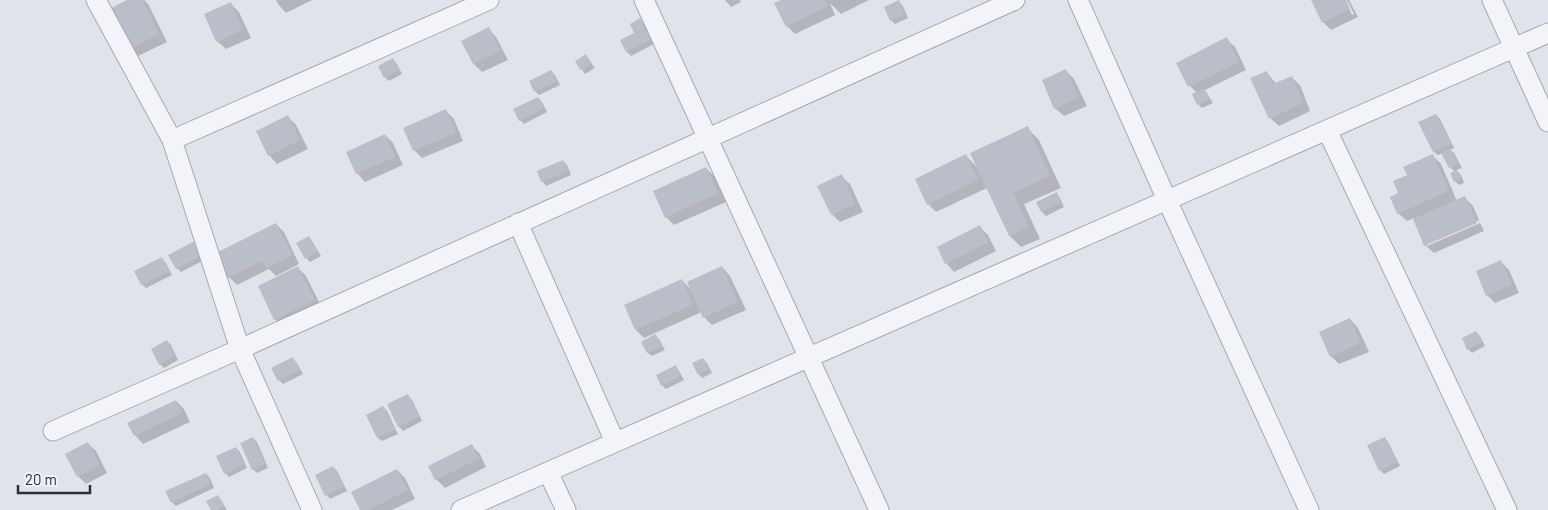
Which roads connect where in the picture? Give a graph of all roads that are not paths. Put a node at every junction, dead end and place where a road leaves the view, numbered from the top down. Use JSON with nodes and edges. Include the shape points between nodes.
{"nodes":[{"id":1,"x":96,"y":0,"type":"edge"},
{"id":2,"x":489,"y":0,"type":"edge"},
{"id":3,"x":644,"y":0,"type":"edge"},
{"id":4,"x":1015,"y":0,"type":"edge"},
{"id":5,"x":1078,"y":0,"type":"edge"},
{"id":6,"x":1492,"y":0,"type":"edge"},
{"id":7,"x":1548,"y":33,"type":"edge"},
{"id":8,"x":1514,"y":48,"type":"junction"},
{"id":9,"x":1548,"y":122,"type":"edge"},
{"id":10,"x":1327,"y":130,"type":"junction"},
{"id":11,"x":707,"y":138,"type":"junction"},
{"id":12,"x":172,"y":140,"type":"junction"},
{"id":13,"x":1167,"y":200,"type":"junction"},
{"id":14,"x":518,"y":223,"type":"junction"},
{"id":15,"x":240,"y":349,"type":"junction"},
{"id":16,"x":808,"y":358,"type":"junction"},
{"id":17,"x":53,"y":431,"type":"dead end"},
{"id":18,"x":615,"y":442,"type":"junction"},
{"id":19,"x":548,"y":472,"type":"junction"},
{"id":20,"x":312,"y":510,"type":"edge"},
{"id":21,"x":461,"y":510,"type":"edge"},
{"id":22,"x":566,"y":510,"type":"edge"},
{"id":23,"x":879,"y":510,"type":"edge"},
{"id":24,"x":1309,"y":510,"type":"edge"},
{"id":25,"x":1507,"y":510,"type":"edge"}],
"edges":[{"from":1,"to":12,"type":"street"},
{"from":2,"to":12,"type":"street"},
{"from":3,"to":11,"type":"street"},
{"from":4,"to":11,"type":"street"},
{"from":5,"to":13,"type":"street"},
{"from":6,"to":8,"type":"street"},
{"from":7,"to":8,"type":"street"},
{"from":8,"to":9,"type":"street"},
{"from":8,"to":10,"type":"street"},
{"from":10,"to":13,"type":"street"},
{"from":10,"to":25,"type":"street"},
{"from":11,"to":14,"type":"street"},
{"from":11,"to":16,"type":"street"},
{"from":12,"to":15,"type":"street"},
{"from":13,"to":16,"type":"street"},
{"from":13,"to":24,"type":"street"},
{"from":14,"to":15,"type":"street"},
{"from":14,"to":18,"type":"street"},
{"from":15,"to":17,"type":"street"},
{"from":15,"to":20,"type":"street"},
{"from":16,"to":18,"type":"street"},
{"from":16,"to":23,"type":"street"},
{"from":18,"to":19,"type":"street"},
{"from":19,"to":21,"type":"street"},
{"from":19,"to":22,"type":"street"}]}
